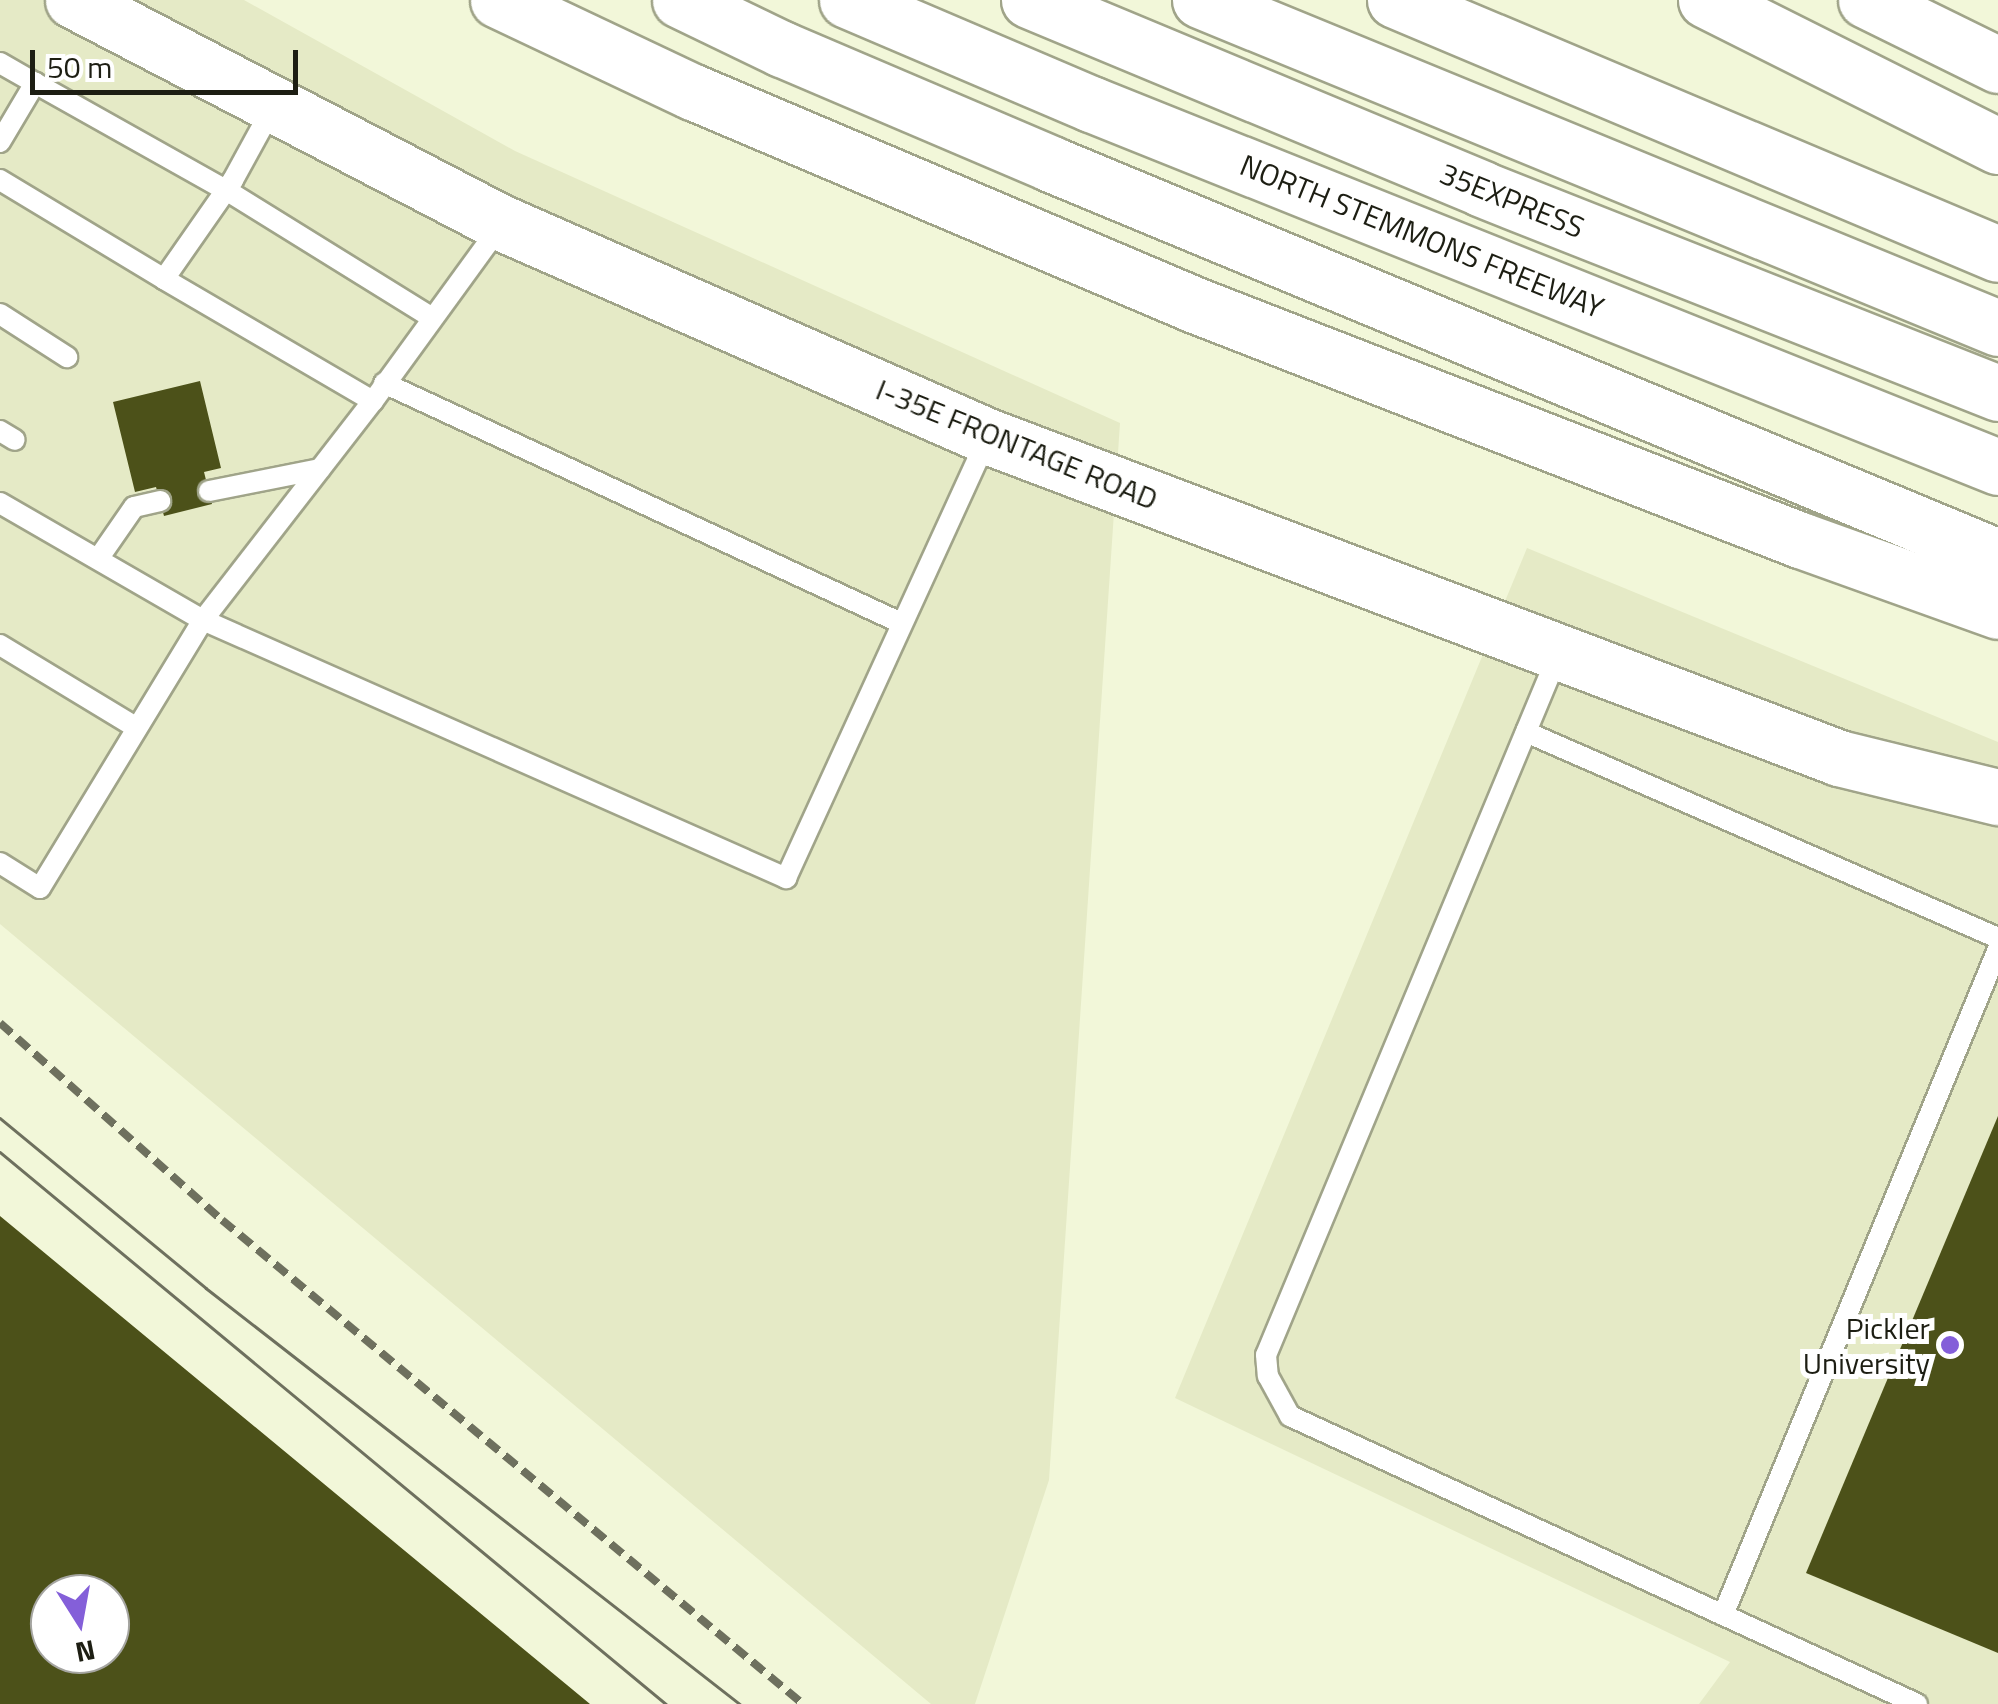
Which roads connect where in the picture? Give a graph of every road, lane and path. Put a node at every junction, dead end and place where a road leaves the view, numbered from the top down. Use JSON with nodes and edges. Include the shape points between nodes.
{"nodes":[{"id":1,"x":72,"y":0,"type":"edge"},
{"id":2,"x":498,"y":0,"type":"edge"},
{"id":3,"x":680,"y":0,"type":"edge"},
{"id":4,"x":848,"y":0,"type":"edge"},
{"id":5,"x":1028,"y":0,"type":"edge"},
{"id":6,"x":1200,"y":0,"type":"edge"},
{"id":7,"x":1395,"y":0,"type":"edge"},
{"id":8,"x":1706,"y":0,"type":"edge"},
{"id":9,"x":1866,"y":0,"type":"edge"},
{"id":10,"x":0,"y":63,"type":"edge"},
{"id":11,"x":1998,"y":65,"type":"edge"},
{"id":12,"x":36,"y":82,"type":"junction"},
{"id":13,"x":274,"y":105,"type":"junction"},
{"id":14,"x":0,"y":142,"type":"edge"},
{"id":15,"x":1998,"y":146,"type":"edge"},
{"id":16,"x":0,"y":180,"type":"edge"},
{"id":17,"x":226,"y":190,"type":"junction"},
{"id":18,"x":502,"y":223,"type":"junction"},
{"id":19,"x":1998,"y":254,"type":"edge"},
{"id":20,"x":164,"y":278,"type":"junction"},
{"id":21,"x":0,"y":314,"type":"edge"},
{"id":22,"x":431,"y":317,"type":"junction"},
{"id":23,"x":1998,"y":328,"type":"edge"},
{"id":24,"x":67,"y":358,"type":"dead end"},
{"id":25,"x":379,"y":392,"type":"junction"},
{"id":26,"x":1998,"y":394,"type":"edge"},
{"id":27,"x":988,"y":436,"type":"junction"},
{"id":28,"x":1998,"y":467,"type":"edge"},
{"id":29,"x":320,"y":468,"type":"junction"},
{"id":30,"x":209,"y":491,"type":"dead end"},
{"id":31,"x":160,"y":501,"type":"dead end"},
{"id":32,"x":0,"y":502,"type":"edge"},
{"id":33,"x":1998,"y":557,"type":"edge"},
{"id":34,"x":98,"y":559,"type":"junction"},
{"id":35,"x":1998,"y":612,"type":"edge"},
{"id":36,"x":203,"y":620,"type":"junction"},
{"id":37,"x":902,"y":623,"type":"junction"},
{"id":38,"x":0,"y":645,"type":"edge"},
{"id":39,"x":1558,"y":655,"type":"junction"},
{"id":40,"x":136,"y":728,"type":"junction"},
{"id":41,"x":1526,"y":732,"type":"junction"},
{"id":42,"x":1998,"y":796,"type":"edge"},
{"id":43,"x":0,"y":863,"type":"edge"},
{"id":44,"x":1998,"y":938,"type":"edge"},
{"id":45,"x":1998,"y":949,"type":"edge"},
{"id":46,"x":1723,"y":1614,"type":"junction"},
{"id":47,"x":1917,"y":1704,"type":"edge"}],
"edges":[{"from":1,"to":13,"type":"main road","name":"I-35E FRONTAGE ROAD"},
{"from":2,"to":35,"type":"main road","via":[[693,92],[1195,305]]},
{"from":3,"to":33,"type":"main road","via":[[1052,164]]},
{"from":4,"to":28,"type":"main road","name":"NORTH STEMMONS FREEWAY"},
{"from":5,"to":26,"type":"main road","name":"35EXPRESS"},
{"from":6,"to":23,"type":"main road"},
{"from":7,"to":19,"type":"main road"},
{"from":8,"to":15,"type":"main road"},
{"from":9,"to":11,"type":"main road"},
{"from":10,"to":12,"type":"lane"},
{"from":12,"to":14,"type":"lane"},
{"from":12,"to":17,"type":"lane"},
{"from":13,"to":17,"type":"lane"},
{"from":13,"to":18,"type":"main road","name":"I-35E FRONTAGE ROAD"},
{"from":16,"to":20,"type":"lane"},
{"from":17,"to":20,"type":"lane"},
{"from":17,"to":22,"type":"lane"},
{"from":18,"to":22,"type":"lane"},
{"from":18,"to":27,"type":"main road","name":"I-35E FRONTAGE ROAD"},
{"from":20,"to":25,"type":"lane"},
{"from":21,"to":24,"type":"lane"},
{"from":22,"to":25,"type":"lane"},
{"from":25,"to":29,"type":"lane"},
{"from":25,"to":37,"type":"lane"},
{"from":27,"to":37,"type":"lane"},
{"from":27,"to":39,"type":"main road","name":"I-35E FRONTAGE ROAD"},
{"from":29,"to":30,"type":"lane"},
{"from":29,"to":36,"type":"lane"},
{"from":31,"to":34,"type":"lane","via":[[134,506]]},
{"from":32,"to":34,"type":"lane"},
{"from":34,"to":36,"type":"lane"},
{"from":36,"to":37,"type":"lane","via":[[786,878]]},
{"from":36,"to":40,"type":"lane"},
{"from":38,"to":40,"type":"lane"},
{"from":39,"to":41,"type":"lane"},
{"from":39,"to":42,"type":"main road","name":"I-35E FRONTAGE ROAD","via":[[1840,758]]},
{"from":40,"to":43,"type":"lane","via":[[40,888]]},
{"from":41,"to":44,"type":"lane"},
{"from":41,"to":46,"type":"lane","via":[[1266,1355],[1268,1376],[1290,1416]]},
{"from":45,"to":46,"type":"lane"},
{"from":46,"to":47,"type":"lane"}]}
